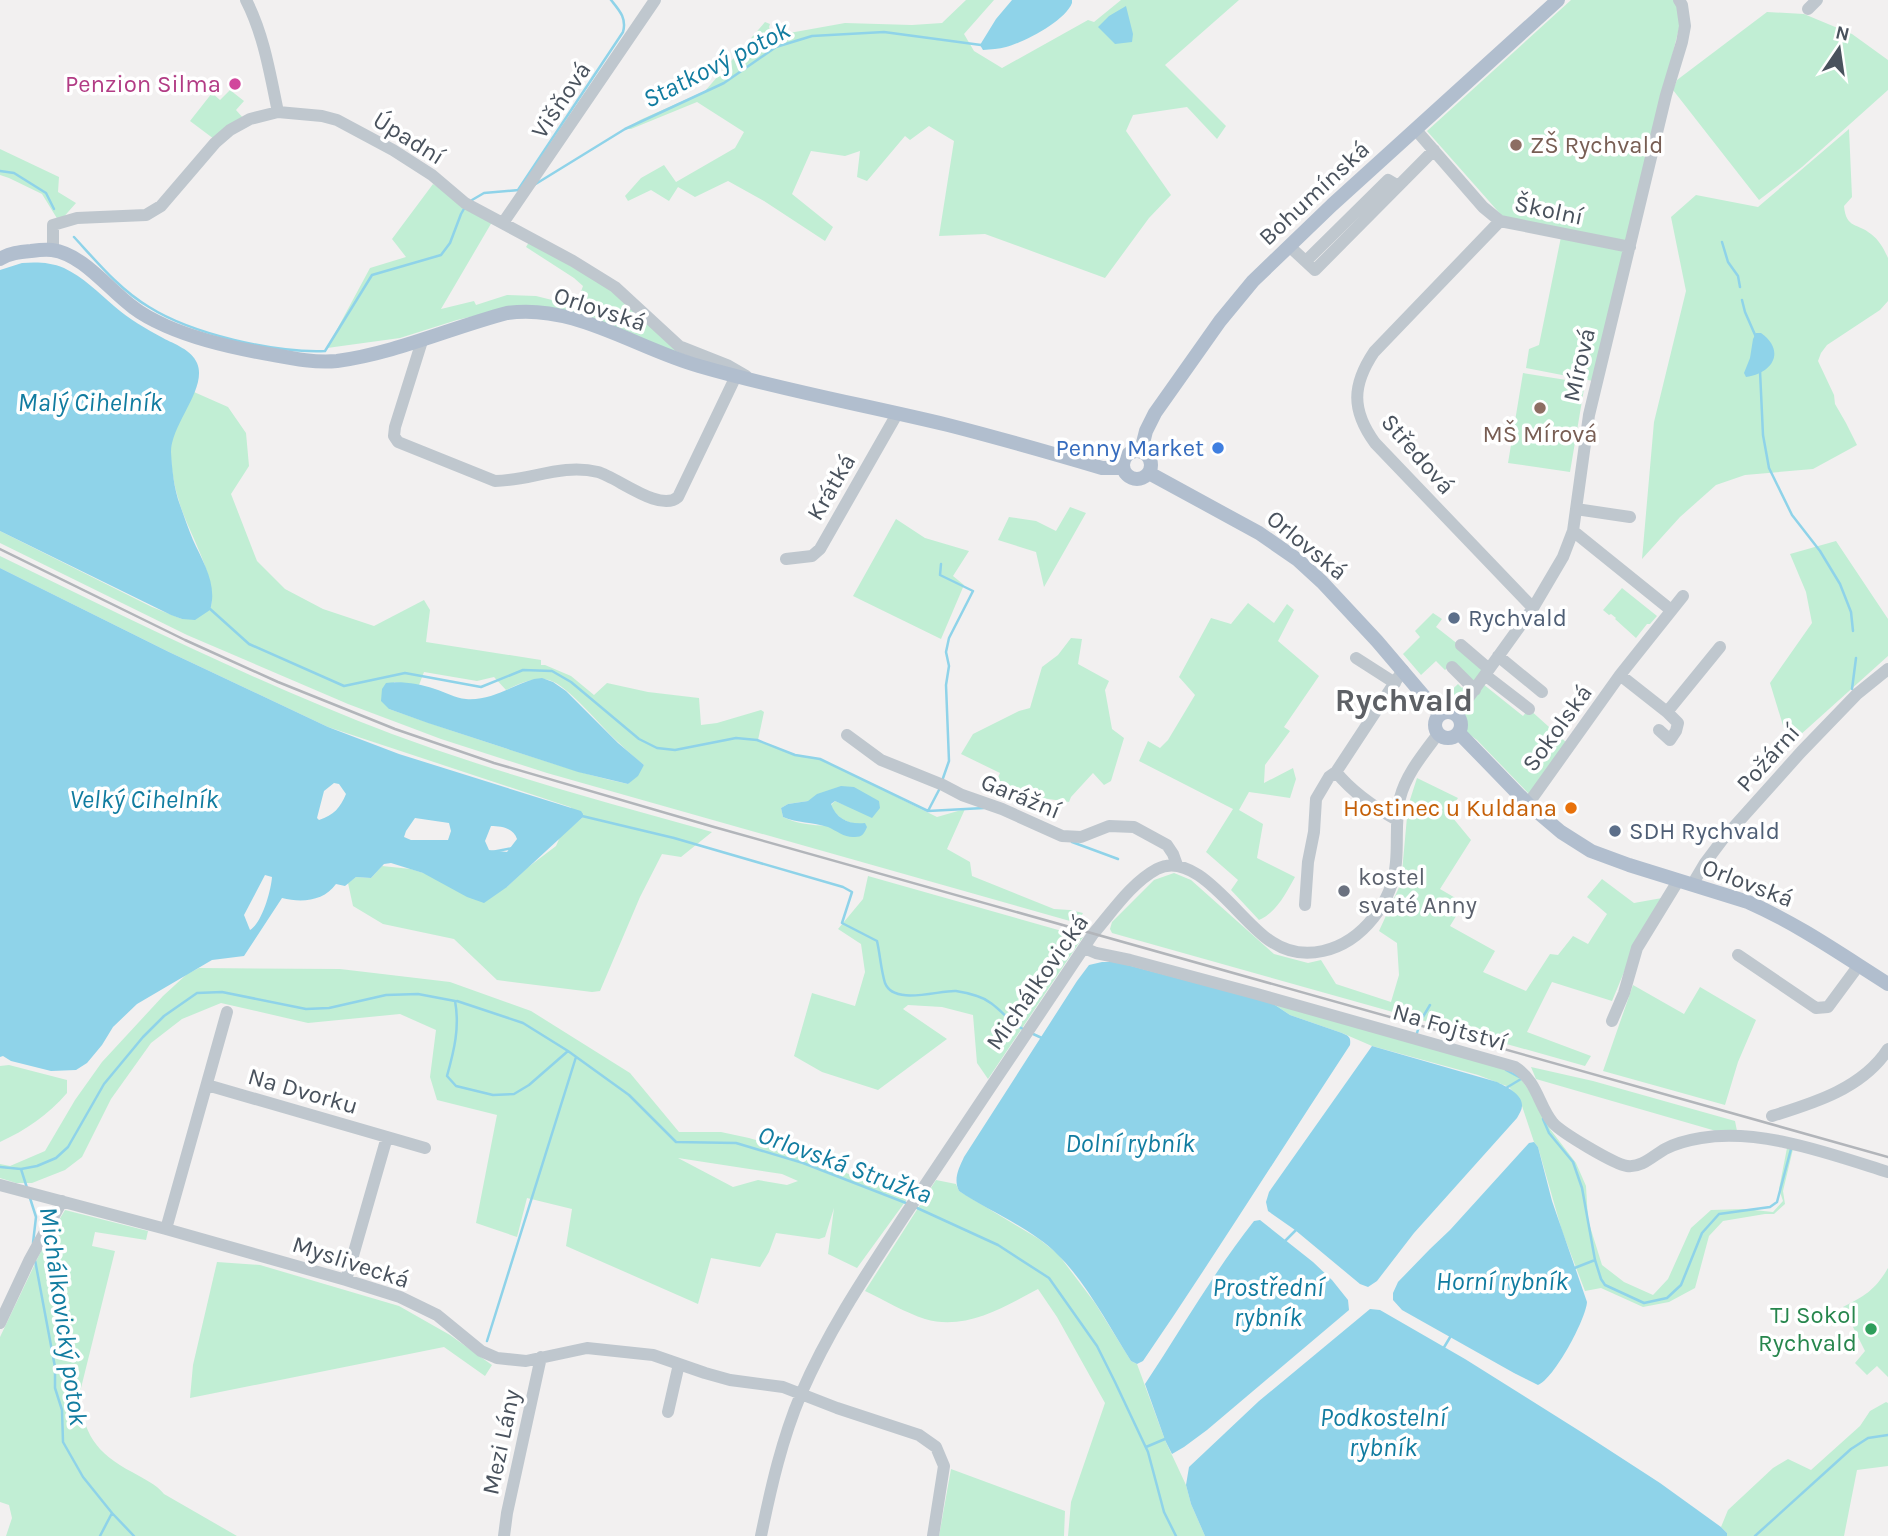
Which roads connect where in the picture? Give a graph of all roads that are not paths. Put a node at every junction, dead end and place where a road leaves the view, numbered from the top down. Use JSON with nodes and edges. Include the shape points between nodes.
{"nodes":[{"id":1,"x":246,"y":0,"type":"edge"},
{"id":2,"x":655,"y":0,"type":"edge"},
{"id":3,"x":1558,"y":0,"type":"edge"},
{"id":4,"x":1679,"y":0,"type":"edge"},
{"id":5,"x":278,"y":112,"type":"junction"},
{"id":6,"x":1416,"y":130,"type":"junction"},
{"id":7,"x":1434,"y":150,"type":"junction"},
{"id":8,"x":1500,"y":221,"type":"junction"},
{"id":9,"x":503,"y":223,"type":"junction"},
{"id":10,"x":1289,"y":246,"type":"junction"},
{"id":11,"x":1630,"y":247,"type":"junction"},
{"id":12,"x":53,"y":250,"type":"junction"},
{"id":13,"x":0,"y":258,"type":"edge"},
{"id":14,"x":422,"y":341,"type":"junction"},
{"id":15,"x":736,"y":376,"type":"junction"},
{"id":16,"x":752,"y":380,"type":"junction"},
{"id":17,"x":897,"y":414,"type":"junction"},
{"id":18,"x":1141,"y":451,"type":"junction"},
{"id":19,"x":1123,"y":468,"type":"junction"},
{"id":20,"x":1149,"y":474,"type":"junction"},
{"id":21,"x":1576,"y":509,"type":"junction"},
{"id":22,"x":1630,"y":517,"type":"dead end"},
{"id":23,"x":1573,"y":531,"type":"junction"},
{"id":24,"x":786,"y":559,"type":"dead end"},
{"id":25,"x":1683,"y":596,"type":"dead end"},
{"id":26,"x":1533,"y":608,"type":"junction"},
{"id":27,"x":1671,"y":610,"type":"junction"},
{"id":28,"x":1461,"y":645,"type":"dead end"},
{"id":29,"x":1720,"y":647,"type":"dead end"},
{"id":30,"x":1499,"y":656,"type":"junction"},
{"id":31,"x":1356,"y":658,"type":"dead end"},
{"id":32,"x":1452,"y":667,"type":"dead end"},
{"id":33,"x":1888,"y":669,"type":"edge"},
{"id":34,"x":1403,"y":670,"type":"junction"},
{"id":35,"x":1487,"y":672,"type":"junction"},
{"id":36,"x":1620,"y":676,"type":"junction"},
{"id":37,"x":1395,"y":683,"type":"junction"},
{"id":38,"x":1475,"y":690,"type":"junction"},
{"id":39,"x":1542,"y":692,"type":"dead end"},
{"id":40,"x":1529,"y":709,"type":"dead end"},
{"id":41,"x":1667,"y":712,"type":"junction"},
{"id":42,"x":1440,"y":715,"type":"junction"},
{"id":43,"x":1456,"y":715,"type":"junction"},
{"id":44,"x":1659,"y":730,"type":"dead end"},
{"id":45,"x":1459,"y":733,"type":"junction"},
{"id":46,"x":847,"y":734,"type":"dead end"},
{"id":47,"x":1438,"y":734,"type":"junction"},
{"id":48,"x":1336,"y":772,"type":"junction"},
{"id":49,"x":1528,"y":804,"type":"junction"},
{"id":50,"x":1397,"y":820,"type":"junction"},
{"id":51,"x":1177,"y":865,"type":"junction"},
{"id":52,"x":1685,"y":883,"type":"junction"},
{"id":53,"x":1305,"y":905,"type":"dead end"},
{"id":54,"x":1084,"y":948,"type":"junction"},
{"id":55,"x":1738,"y":955,"type":"dead end"},
{"id":56,"x":1859,"y":965,"type":"junction"},
{"id":57,"x":1888,"y":984,"type":"edge"},
{"id":58,"x":227,"y":1012,"type":"dead end"},
{"id":59,"x":1612,"y":1021,"type":"dead end"},
{"id":60,"x":1888,"y":1049,"type":"edge"},
{"id":61,"x":207,"y":1085,"type":"junction"},
{"id":62,"x":1772,"y":1116,"type":"dead end"},
{"id":63,"x":387,"y":1137,"type":"junction"},
{"id":64,"x":425,"y":1148,"type":"dead end"},
{"id":65,"x":1888,"y":1172,"type":"edge"},
{"id":66,"x":0,"y":1185,"type":"edge"},
{"id":67,"x":62,"y":1201,"type":"junction"},
{"id":68,"x":166,"y":1229,"type":"junction"},
{"id":69,"x":346,"y":1280,"type":"junction"},
{"id":70,"x":0,"y":1322,"type":"edge"},
{"id":71,"x":541,"y":1357,"type":"junction"},
{"id":72,"x":679,"y":1364,"type":"junction"},
{"id":73,"x":801,"y":1394,"type":"junction"},
{"id":74,"x":668,"y":1412,"type":"dead end"},
{"id":75,"x":504,"y":1536,"type":"edge"},
{"id":76,"x":761,"y":1536,"type":"edge"},
{"id":77,"x":933,"y":1536,"type":"edge"}],
"edges":[{"from":1,"to":5,"type":"street","via":[[263,43]]},
{"from":2,"to":9,"type":"street","name":"Višňová"},
{"from":3,"to":6,"type":"main road","name":"Bohumínská"},
{"from":4,"to":11,"type":"street","name":"Mírová","via":[[1685,26],[1682,42]]},
{"from":5,"to":9,"type":"street","name":"Úpadní","via":[[337,120],[393,150],[469,205]]},
{"from":5,"to":12,"type":"street","name":"Úpadní","via":[[230,130],[162,206],[146,215],[77,218],[53,225]]},
{"from":6,"to":7,"type":"street","name":"Školní"},
{"from":6,"to":10,"type":"main road","name":"Bohumínská"},
{"from":7,"to":8,"type":"street","name":"Školní"},
{"from":7,"to":10,"type":"street","via":[[1315,270]]},
{"from":8,"to":11,"type":"street","name":"Školní"},
{"from":8,"to":26,"type":"street","name":"Středová","via":[[1374,352],[1362,369],[1357,403],[1375,443]]},
{"from":9,"to":16,"type":"street","name":"Úpadní","via":[[615,287],[679,346]]},
{"from":10,"to":18,"type":"main road","name":"Bohumínská","via":[[1253,281],[1197,352],[1155,413]]},
{"from":11,"to":21,"type":"street","name":"Mírová","via":[[1589,415]]},
{"from":12,"to":13,"type":"main road"},
{"from":12,"to":14,"type":"main road","name":"Orlovská","via":[[75,258],[154,320],[214,343],[317,362]]},
{"from":14,"to":15,"type":"main road","name":"Orlovská","via":[[507,313],[550,314]]},
{"from":14,"to":15,"type":"street","via":[[395,426],[398,442],[495,481],[552,470],[598,472],[653,499],[668,501],[678,496]]},
{"from":15,"to":16,"type":"main road","name":"Orlovská"},
{"from":16,"to":17,"type":"main road","name":"Orlovská"},
{"from":17,"to":19,"type":"main road","name":"Orlovská","via":[[1102,468]]},
{"from":17,"to":24,"type":"street","name":"Krátká","via":[[820,549],[812,556]]},
{"from":18,"to":19,"type":"main road","via":[[1127,455]]},
{"from":18,"to":20,"type":"main road","via":[[1152,465]]},
{"from":19,"to":20,"type":"main road","via":[[1136,480]]},
{"from":20,"to":34,"type":"main road","name":"Orlovská","via":[[1259,533],[1298,560]]},
{"from":21,"to":22,"type":"street"},
{"from":21,"to":23,"type":"street","name":"Mírová"},
{"from":23,"to":26,"type":"street","name":"Mírová"},
{"from":23,"to":27,"type":"street"},
{"from":25,"to":27,"type":"street","name":"Sokolská"},
{"from":26,"to":30,"type":"street","name":"Mírová"},
{"from":27,"to":36,"type":"street","name":"Sokolská"},
{"from":28,"to":35,"type":"street"},
{"from":29,"to":41,"type":"street"},
{"from":30,"to":35,"type":"street","name":"Mírová"},
{"from":30,"to":39,"type":"street"},
{"from":31,"to":37,"type":"street"},
{"from":32,"to":38,"type":"street"},
{"from":33,"to":52,"type":"street","name":"Požární","via":[[1857,694]]},
{"from":34,"to":37,"type":"street"},
{"from":34,"to":42,"type":"main road","name":"Orlovská"},
{"from":35,"to":38,"type":"street","name":"Mírová"},
{"from":35,"to":40,"type":"street"},
{"from":36,"to":41,"type":"street","name":"Sokolská"},
{"from":36,"to":49,"type":"street","name":"Sokolská"},
{"from":37,"to":48,"type":"street"},
{"from":38,"to":43,"type":"street","name":"Mírová"},
{"from":41,"to":44,"type":"street","via":[[1678,723],[1675,743]]},
{"from":42,"to":43,"type":"main road"},
{"from":42,"to":47,"type":"main road","via":[[1435,721]]},
{"from":43,"to":45,"type":"main road","via":[[1461,722]]},
{"from":45,"to":47,"type":"main road","via":[[1448,738]]},
{"from":45,"to":49,"type":"main road","name":"Orlovská"},
{"from":46,"to":51,"type":"street","name":"Garážní","via":[[881,760],[1062,836],[1081,836],[1109,826],[1135,827],[1167,845]]},
{"from":47,"to":50,"type":"street","via":[[1408,779]]},
{"from":48,"to":50,"type":"street","via":[[1349,788]]},
{"from":48,"to":53,"type":"street","via":[[1316,799]]},
{"from":49,"to":52,"type":"main road","name":"Orlovská","via":[[1591,851]]},
{"from":50,"to":51,"type":"street","via":[[1396,867],[1383,904],[1356,935],[1324,951],[1294,951],[1269,941],[1206,881]]},
{"from":51,"to":54,"type":"street","name":"Michálkovická","via":[[1157,869],[1141,881]]},
{"from":52,"to":56,"type":"main road","name":"Orlovská","via":[[1762,908]]},
{"from":52,"to":59,"type":"street","name":"Požární","via":[[1637,948]]},
{"from":54,"to":65,"type":"street","name":"Na Fojtství","via":[[1515,1068],[1525,1074],[1553,1124],[1627,1166],[1702,1138],[1752,1136]]},
{"from":54,"to":73,"type":"street","name":"Michálkovická","via":[[839,1317]]},
{"from":55,"to":56,"type":"street","via":[[1816,1008],[1828,1007]]},
{"from":56,"to":57,"type":"main road","name":"Orlovská"},
{"from":58,"to":61,"type":"street"},
{"from":60,"to":62,"type":"street","via":[[1861,1079],[1796,1110]]},
{"from":61,"to":63,"type":"street","name":"Na Dvorku"},
{"from":61,"to":68,"type":"street"},
{"from":63,"to":64,"type":"street","name":"Na Dvorku"},
{"from":63,"to":69,"type":"street"},
{"from":66,"to":67,"type":"street","name":"Myslivecká"},
{"from":67,"to":68,"type":"street","name":"Myslivecká"},
{"from":67,"to":70,"type":"street"},
{"from":68,"to":69,"type":"street","name":"Myslivecká"},
{"from":69,"to":71,"type":"street","name":"Myslivecká","via":[[400,1297],[437,1315],[496,1358],[526,1361]]},
{"from":71,"to":72,"type":"street","name":"Myslivecká","via":[[587,1348],[653,1355]]},
{"from":71,"to":75,"type":"street","name":"Mezi Lány"},
{"from":72,"to":73,"type":"street","name":"Myslivecká"},
{"from":72,"to":74,"type":"street"},
{"from":73,"to":76,"type":"street","name":"Michálkovická","via":[[771,1487]]},
{"from":73,"to":77,"type":"street","name":"Myslivecká","via":[[919,1435],[936,1447],[944,1466]]}]}
